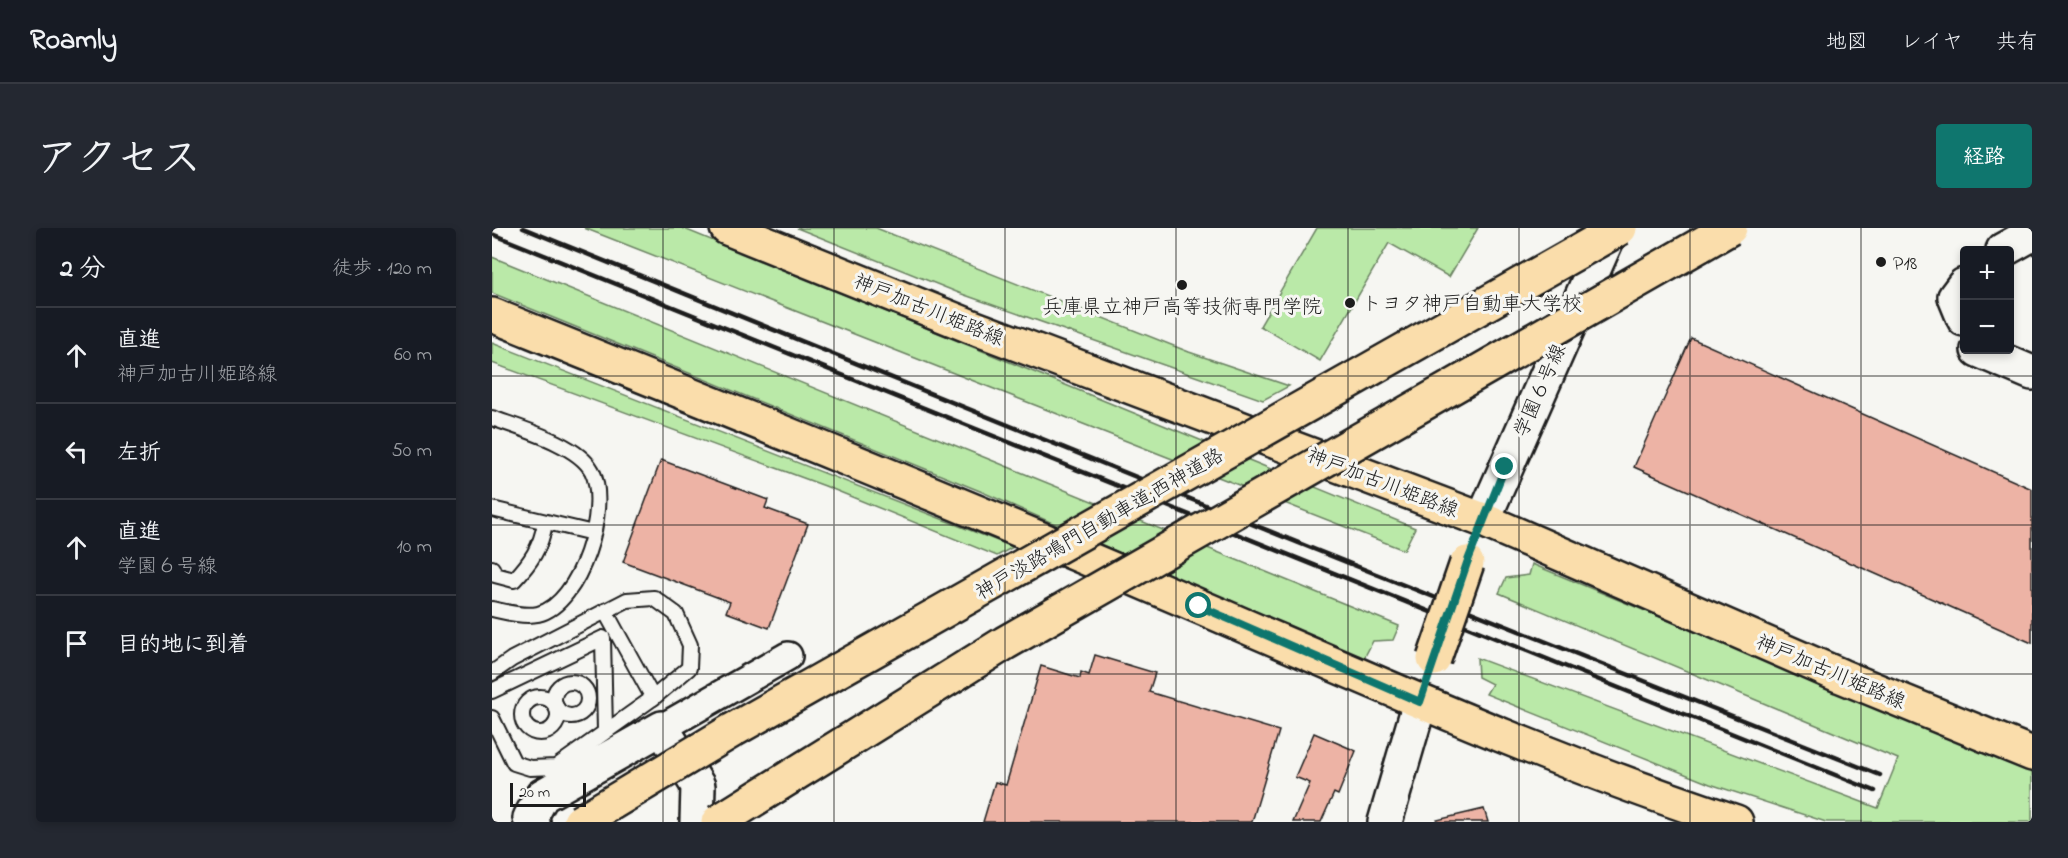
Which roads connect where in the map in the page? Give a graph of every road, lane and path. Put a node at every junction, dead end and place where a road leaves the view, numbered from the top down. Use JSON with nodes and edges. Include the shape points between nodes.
{"nodes":[{"id":1,"x":727,"y":228,"type":"edge"},
{"id":2,"x":1612,"y":228,"type":"edge"},
{"id":3,"x":1620,"y":228,"type":"edge"},
{"id":4,"x":1730,"y":228,"type":"edge"},
{"id":5,"x":2032,"y":234,"type":"edge"},
{"id":6,"x":2010,"y":246,"type":"edge"},
{"id":7,"x":1960,"y":291,"type":"edge"},
{"id":8,"x":1960,"y":308,"type":"edge"},
{"id":9,"x":492,"y":315,"type":"edge"},
{"id":10,"x":1987,"y":354,"type":"edge"},
{"id":11,"x":2032,"y":373,"type":"edge"},
{"id":12,"x":492,"y":418,"type":"edge"},
{"id":13,"x":492,"y":509,"type":"edge"},
{"id":14,"x":1483,"y":520,"type":"junction"},
{"id":15,"x":545,"y":523,"type":"junction"},
{"id":16,"x":593,"y":533,"type":"junction"},
{"id":17,"x":492,"y":568,"type":"edge"},
{"id":18,"x":492,"y":609,"type":"edge"},
{"id":19,"x":605,"y":611,"type":"junction"},
{"id":20,"x":788,"y":656,"type":"dead end"},
{"id":21,"x":492,"y":674,"type":"edge"},
{"id":22,"x":492,"y":692,"type":"edge"},
{"id":23,"x":1420,"y":702,"type":"junction"},
{"id":24,"x":658,"y":713,"type":"junction"},
{"id":25,"x":492,"y":718,"type":"edge"},
{"id":26,"x":523,"y":723,"type":"junction"},
{"id":27,"x":605,"y":731,"type":"junction"},
{"id":28,"x":500,"y":734,"type":"junction"},
{"id":29,"x":2032,"y":754,"type":"edge"},
{"id":30,"x":533,"y":822,"type":"edge"},
{"id":31,"x":580,"y":822,"type":"edge"},
{"id":32,"x":697,"y":822,"type":"edge"},
{"id":33,"x":718,"y":822,"type":"edge"},
{"id":34,"x":1385,"y":822,"type":"edge"},
{"id":35,"x":1736,"y":822,"type":"edge"}],
"edges":[{"from":1,"to":14,"type":"main road","name":"神戸加古川姫路線","via":[[970,326]]},
{"from":2,"to":14,"type":"street","name":"学園６号線"},
{"from":3,"to":31,"type":"main road","name":"神戸淡路鳴門自動車道;西神道路","bridge":true,"via":[[733,730]]},
{"from":4,"to":33,"type":"main road","bridge":true,"via":[[1005,643]]},
{"from":5,"to":6,"type":"street"},
{"from":7,"to":8,"type":"street","via":[[1955,297]]},
{"from":9,"to":23,"type":"main road","via":[[910,484]]},
{"from":10,"to":11,"type":"street"},
{"from":12,"to":16,"type":"lane","via":[[568,448],[592,470],[599,495]]},
{"from":13,"to":15,"type":"lane"},
{"from":14,"to":23,"type":"main road","bridge":true},
{"from":14,"to":29,"type":"main road","name":"神戸加古川姫路線","via":[[1841,676]]},
{"from":15,"to":16,"type":"lane"},
{"from":15,"to":17,"type":"lane","via":[[541,544],[514,580],[495,575]]},
{"from":16,"to":18,"type":"lane","via":[[579,578],[562,598],[538,614]]},
{"from":19,"to":21,"type":"lane","via":[[512,659]]},
{"from":19,"to":24,"type":"lane"},
{"from":19,"to":24,"type":"lane","via":[[627,600],[654,598],[676,614],[690,645],[689,668]]},
{"from":20,"to":24,"type":"street"},
{"from":22,"to":27,"type":"lane","via":[[603,638]]},
{"from":23,"to":34,"type":"street"},
{"from":23,"to":35,"type":"main road","via":[[1664,799]]},
{"from":24,"to":27,"type":"lane"},
{"from":24,"to":30,"type":"street","via":[[542,796],[530,818]]},
{"from":24,"to":32,"type":"street","via":[[698,786]]},
{"from":25,"to":28,"type":"lane"},
{"from":26,"to":26,"type":"lane","via":[[532,732],[548,731],[557,718],[555,705],[545,698],[528,702],[522,712]]},
{"from":26,"to":28,"type":"lane"},
{"from":27,"to":28,"type":"lane","via":[[556,767],[530,768],[514,763]]}]}
